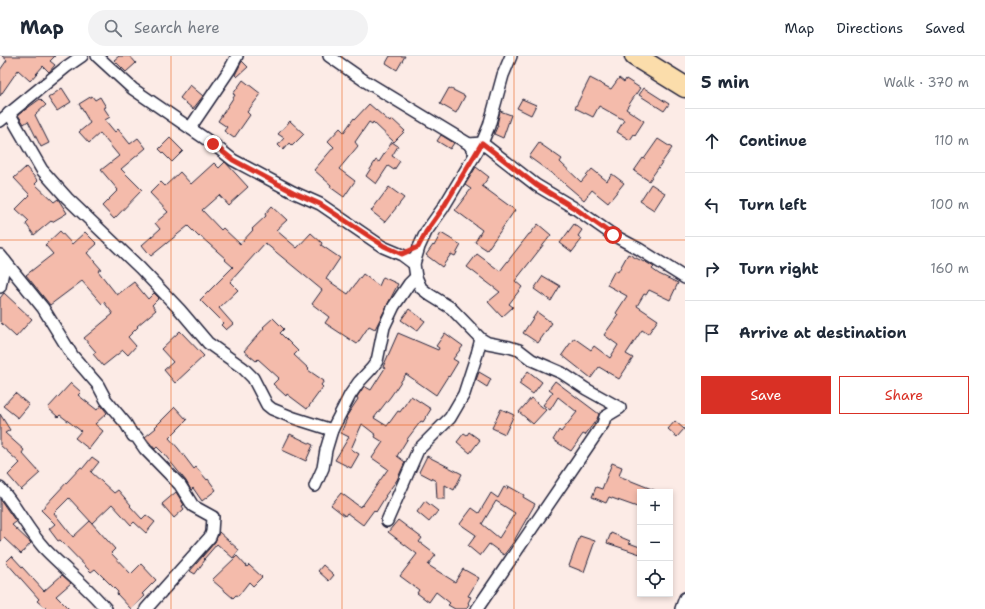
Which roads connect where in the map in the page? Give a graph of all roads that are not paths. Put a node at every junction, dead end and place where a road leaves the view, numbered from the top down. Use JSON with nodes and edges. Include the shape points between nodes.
{"nodes":[{"id":1,"x":82,"y":56,"type":"edge"},
{"id":2,"x":98,"y":56,"type":"edge"},
{"id":3,"x":237,"y":56,"type":"edge"},
{"id":4,"x":329,"y":56,"type":"edge"},
{"id":5,"x":511,"y":56,"type":"edge"},
{"id":6,"x":635,"y":56,"type":"edge"},
{"id":7,"x":685,"y":87,"type":"edge"},
{"id":8,"x":9,"y":113,"type":"junction"},
{"id":9,"x":0,"y":121,"type":"edge"},
{"id":10,"x":190,"y":128,"type":"junction"},
{"id":11,"x":482,"y":143,"type":"junction"},
{"id":12,"x":469,"y":144,"type":"junction"},
{"id":13,"x":476,"y":154,"type":"junction"},
{"id":14,"x":418,"y":247,"type":"junction"},
{"id":15,"x":402,"y":254,"type":"junction"},
{"id":16,"x":3,"y":258,"type":"edge"},
{"id":17,"x":414,"y":264,"type":"junction"},
{"id":18,"x":416,"y":276,"type":"junction"},
{"id":19,"x":685,"y":278,"type":"edge"},
{"id":20,"x":0,"y":287,"type":"edge"},
{"id":21,"x":481,"y":339,"type":"junction"},
{"id":22,"x":332,"y":430,"type":"junction"},
{"id":23,"x":315,"y":486,"type":"dead end"},
{"id":24,"x":0,"y":488,"type":"edge"},
{"id":25,"x":387,"y":521,"type":"dead end"},
{"id":26,"x":685,"y":598,"type":"edge"},
{"id":27,"x":106,"y":609,"type":"edge"},
{"id":28,"x":146,"y":609,"type":"edge"},
{"id":29,"x":477,"y":609,"type":"edge"},
{"id":30,"x":681,"y":609,"type":"edge"}],
"edges":[{"from":1,"to":8,"type":"street"},
{"from":2,"to":10,"type":"street","via":[[133,90]]},
{"from":3,"to":10,"type":"street"},
{"from":4,"to":12,"type":"street","via":[[365,81]]},
{"from":5,"to":11,"type":"street"},
{"from":6,"to":7,"type":"highway"},
{"from":8,"to":9,"type":"street"},
{"from":8,"to":22,"type":"street","via":[[42,170],[67,198],[145,273],[208,343],[253,378],[267,405],[294,418]]},
{"from":10,"to":15,"type":"street","via":[[233,160],[320,204],[384,246]]},
{"from":11,"to":12,"type":"street"},
{"from":11,"to":13,"type":"street"},
{"from":11,"to":19,"type":"street","via":[[536,185]]},
{"from":12,"to":13,"type":"street"},
{"from":13,"to":14,"type":"street"},
{"from":14,"to":15,"type":"street"},
{"from":14,"to":17,"type":"street"},
{"from":15,"to":17,"type":"street"},
{"from":16,"to":20,"type":"street"},
{"from":16,"to":28,"type":"street","via":[[43,308],[72,355],[98,385],[133,436],[136,436],[180,485],[193,506],[213,517],[210,537]]},
{"from":17,"to":18,"type":"street"},
{"from":18,"to":21,"type":"street","via":[[421,288],[451,308]]},
{"from":18,"to":22,"type":"street","via":[[394,306],[384,327],[377,361],[350,395]]},
{"from":21,"to":25,"type":"street","via":[[464,394],[450,418],[418,450]]},
{"from":21,"to":29,"type":"street","via":[[519,350],[532,360],[562,373],[620,408],[605,417],[603,424]]},
{"from":22,"to":23,"type":"street","via":[[323,468]]},
{"from":24,"to":27,"type":"street","via":[[12,501],[30,532]]},
{"from":26,"to":30,"type":"street"}]}
